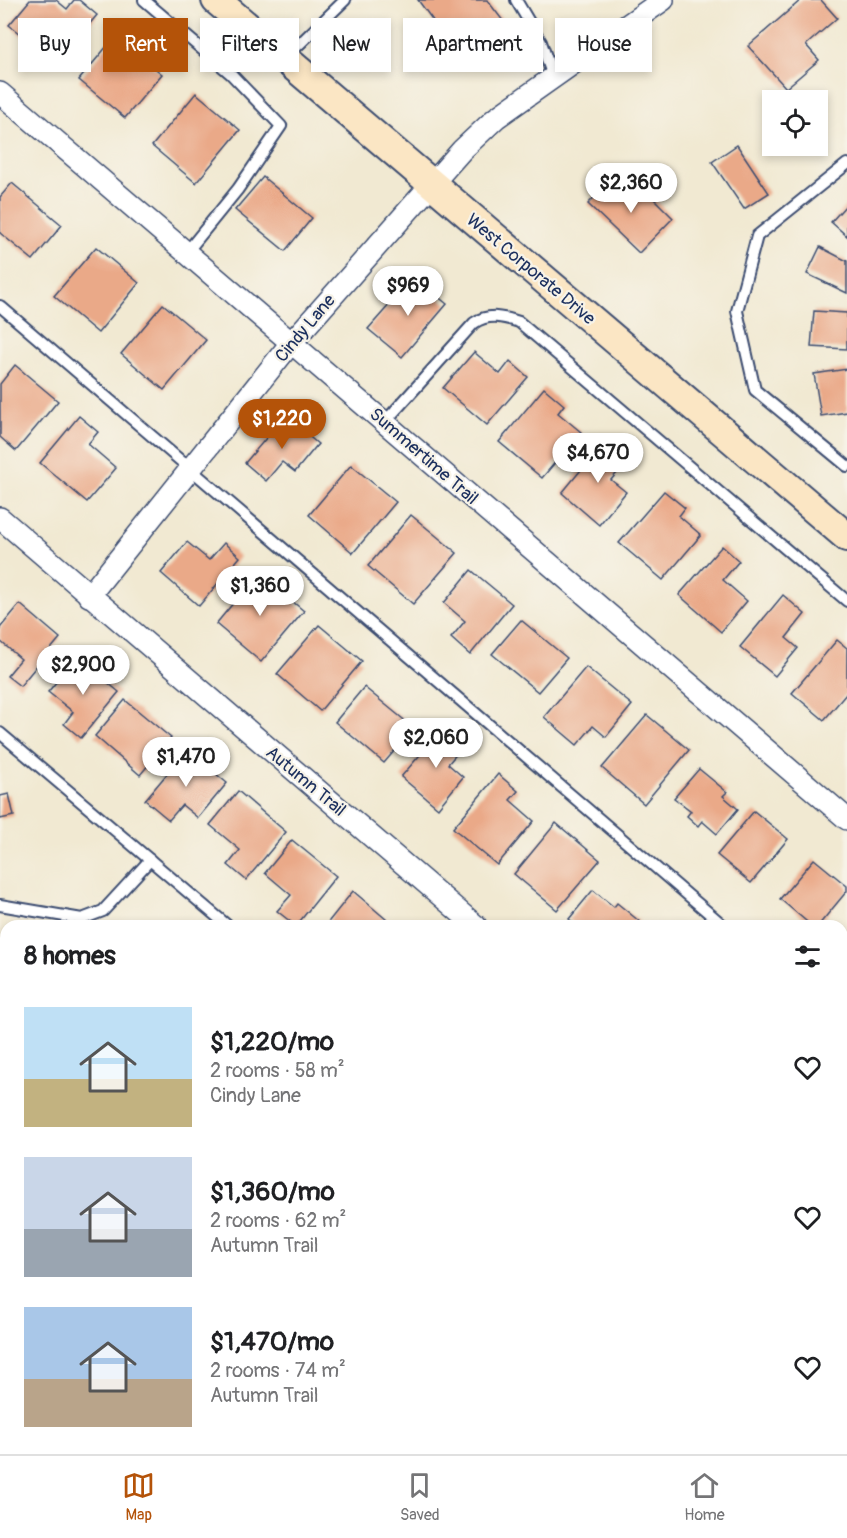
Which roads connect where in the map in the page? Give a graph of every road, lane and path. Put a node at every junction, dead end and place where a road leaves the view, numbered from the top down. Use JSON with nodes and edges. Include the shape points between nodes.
{"nodes":[{"id":1,"x":144,"y":0,"type":"edge"},
{"id":2,"x":216,"y":0,"type":"edge"},
{"id":3,"x":345,"y":0,"type":"edge"},
{"id":4,"x":516,"y":0,"type":"edge"},
{"id":5,"x":663,"y":0,"type":"edge"},
{"id":6,"x":237,"y":18,"type":"edge"},
{"id":7,"x":299,"y":44,"type":"edge"},
{"id":8,"x":299,"y":71,"type":"edge"},
{"id":9,"x":553,"y":77,"type":"junction"},
{"id":10,"x":0,"y":93,"type":"edge"},
{"id":11,"x":847,"y":164,"type":"edge"},
{"id":12,"x":431,"y":184,"type":"junction"},
{"id":13,"x":186,"y":253,"type":"junction"},
{"id":14,"x":0,"y":306,"type":"edge"},
{"id":15,"x":291,"y":343,"type":"junction"},
{"id":16,"x":384,"y":423,"type":"junction"},
{"id":17,"x":847,"y":466,"type":"edge"},
{"id":18,"x":191,"y":469,"type":"junction"},
{"id":19,"x":0,"y":518,"type":"edge"},
{"id":20,"x":847,"y":537,"type":"edge"},
{"id":21,"x":89,"y":596,"type":"junction"},
{"id":22,"x":847,"y":601,"type":"edge"},
{"id":23,"x":0,"y":733,"type":"edge"},
{"id":24,"x":847,"y":819,"type":"edge"},
{"id":25,"x":150,"y":860,"type":"junction"},
{"id":26,"x":0,"y":905,"type":"edge"},
{"id":27,"x":221,"y":920,"type":"edge"},
{"id":28,"x":469,"y":920,"type":"edge"},
{"id":29,"x":717,"y":920,"type":"edge"}],
"edges":[{"from":1,"to":13,"type":"lane","via":[[231,74],[281,126],[245,180]]},
{"from":2,"to":6,"type":"street","name":"West Corporate Drive"},
{"from":3,"to":7,"type":"lane"},
{"from":4,"to":9,"type":"lane","via":[[542,42]]},
{"from":5,"to":9,"type":"street","name":"Cindy Lane"},
{"from":8,"to":12,"type":"street","name":"West Corporate Drive"},
{"from":9,"to":12,"type":"street","name":"Cindy Lane","via":[[496,118]]},
{"from":10,"to":13,"type":"street","name":"Summertime Trail"},
{"from":11,"to":17,"type":"lane","via":[[758,236],[737,311],[755,390]]},
{"from":12,"to":15,"type":"street","name":"Cindy Lane"},
{"from":12,"to":20,"type":"street","name":"West Corporate Drive"},
{"from":13,"to":15,"type":"street","name":"Summertime Trail"},
{"from":14,"to":18,"type":"lane"},
{"from":15,"to":16,"type":"street","name":"Summertime Trail"},
{"from":15,"to":18,"type":"street","name":"Cindy Lane"},
{"from":16,"to":22,"type":"lane","via":[[474,323],[481,318],[501,316],[519,322]]},
{"from":16,"to":24,"type":"street","name":"Summertime Trail"},
{"from":18,"to":21,"type":"street","name":"Cindy Lane"},
{"from":18,"to":29,"type":"lane"},
{"from":19,"to":21,"type":"street","name":"Autumn Trail"},
{"from":21,"to":28,"type":"street","name":"Autumn Trail"},
{"from":23,"to":25,"type":"lane"},
{"from":25,"to":26,"type":"lane","via":[[103,911],[82,919]]},
{"from":25,"to":27,"type":"lane"}]}
